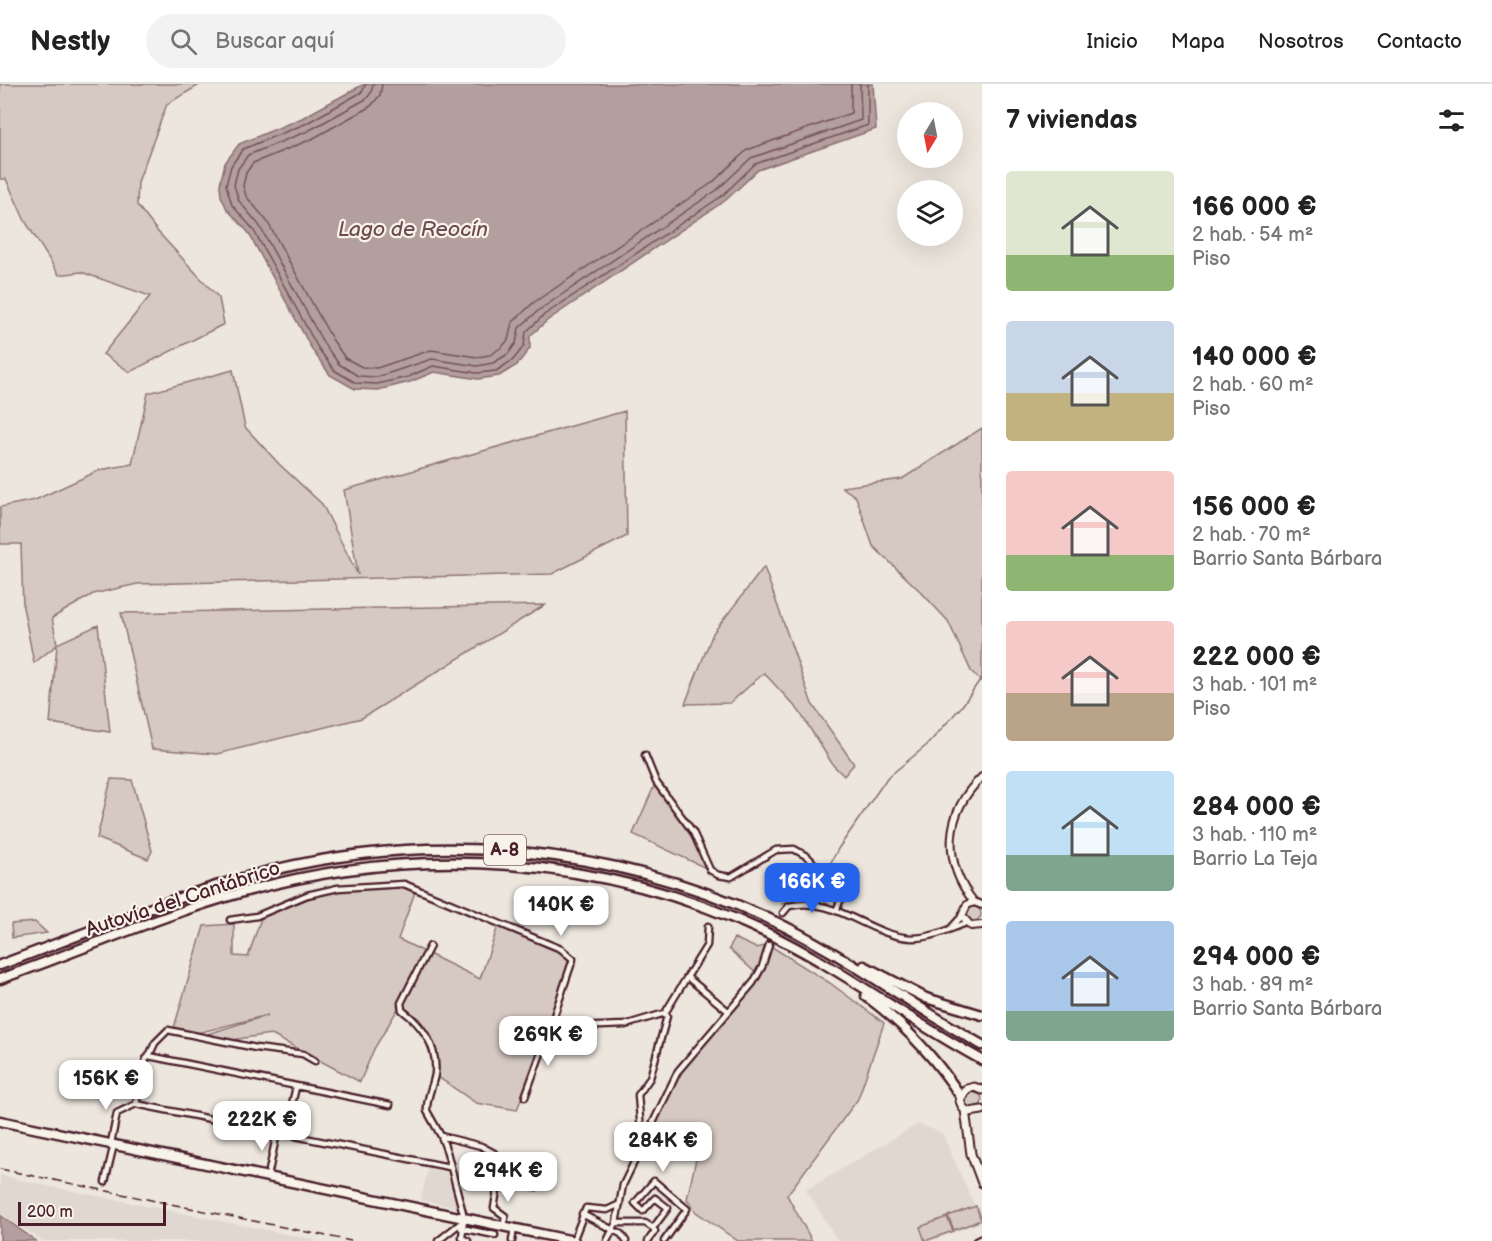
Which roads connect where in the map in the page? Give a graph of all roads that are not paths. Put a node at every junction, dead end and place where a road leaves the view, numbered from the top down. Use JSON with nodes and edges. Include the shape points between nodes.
{"nodes":[{"id":1,"x":645,"y":755,"type":"dead end"},
{"id":2,"x":982,"y":777,"type":"edge"},
{"id":3,"x":964,"y":890,"type":"junction"},
{"id":4,"x":974,"y":902,"type":"junction"},
{"id":5,"x":967,"y":905,"type":"junction"},
{"id":6,"x":982,"y":905,"type":"edge"},
{"id":7,"x":750,"y":910,"type":"junction"},
{"id":8,"x":836,"y":911,"type":"junction"},
{"id":9,"x":718,"y":913,"type":"junction"},
{"id":10,"x":783,"y":913,"type":"tunnel mouth"},
{"id":11,"x":962,"y":916,"type":"junction"},
{"id":12,"x":230,"y":920,"type":"dead end"},
{"id":13,"x":966,"y":923,"type":"junction"},
{"id":14,"x":708,"y":926,"type":"dead end"},
{"id":15,"x":981,"y":927,"type":"edge"},
{"id":16,"x":950,"y":929,"type":"junction"},
{"id":17,"x":769,"y":945,"type":"tunnel mouth"},
{"id":18,"x":430,"y":946,"type":"dead end"},
{"id":19,"x":0,"y":965,"type":"edge"},
{"id":20,"x":687,"y":977,"type":"junction"},
{"id":21,"x":0,"y":979,"type":"edge"},
{"id":22,"x":728,"y":1011,"type":"junction"},
{"id":23,"x":665,"y":1013,"type":"junction"},
{"id":24,"x":982,"y":1015,"type":"edge"},
{"id":25,"x":550,"y":1028,"type":"junction"},
{"id":26,"x":982,"y":1045,"type":"edge"},
{"id":27,"x":149,"y":1056,"type":"junction"},
{"id":28,"x":315,"y":1060,"type":"dead end"},
{"id":29,"x":982,"y":1060,"type":"edge"},
{"id":30,"x":982,"y":1079,"type":"edge"},
{"id":31,"x":296,"y":1087,"type":"junction"},
{"id":32,"x":974,"y":1087,"type":"junction"},
{"id":33,"x":982,"y":1090,"type":"edge"},
{"id":34,"x":525,"y":1097,"type":"dead end"},
{"id":35,"x":961,"y":1097,"type":"junction"},
{"id":36,"x":136,"y":1104,"type":"junction"},
{"id":37,"x":390,"y":1105,"type":"dead end"},
{"id":38,"x":965,"y":1110,"type":"junction"},
{"id":39,"x":980,"y":1111,"type":"edge"},
{"id":40,"x":2,"y":1121,"type":"edge"},
{"id":41,"x":277,"y":1132,"type":"junction"},
{"id":42,"x":968,"y":1132,"type":"junction"},
{"id":43,"x":285,"y":1134,"type":"junction"},
{"id":44,"x":441,"y":1136,"type":"junction"},
{"id":45,"x":112,"y":1144,"type":"junction"},
{"id":46,"x":642,"y":1144,"type":"junction"},
{"id":47,"x":449,"y":1167,"type":"junction"},
{"id":48,"x":268,"y":1176,"type":"junction"},
{"id":49,"x":499,"y":1178,"type":"junction"},
{"id":50,"x":105,"y":1182,"type":"dead end"},
{"id":51,"x":982,"y":1183,"type":"edge"},
{"id":52,"x":536,"y":1187,"type":"dead end"},
{"id":53,"x":620,"y":1204,"type":"junction"},
{"id":54,"x":582,"y":1214,"type":"junction"},
{"id":55,"x":616,"y":1223,"type":"junction"},
{"id":56,"x":500,"y":1224,"type":"junction"},
{"id":57,"x":462,"y":1225,"type":"junction"},
{"id":58,"x":514,"y":1227,"type":"junction"},
{"id":59,"x":653,"y":1228,"type":"junction"},
{"id":60,"x":613,"y":1230,"type":"junction"},
{"id":61,"x":537,"y":1236,"type":"edge"},
{"id":62,"x":494,"y":1238,"type":"edge"},
{"id":63,"x":982,"y":1238,"type":"edge"},
{"id":64,"x":438,"y":1241,"type":"edge"},
{"id":65,"x":468,"y":1241,"type":"edge"},
{"id":66,"x":512,"y":1241,"type":"edge"},
{"id":67,"x":573,"y":1241,"type":"edge"},
{"id":68,"x":607,"y":1241,"type":"edge"},
{"id":69,"x":626,"y":1241,"type":"edge"},
{"id":70,"x":648,"y":1241,"type":"edge"},
{"id":71,"x":664,"y":1241,"type":"edge"},
{"id":72,"x":976,"y":1241,"type":"edge"}],
"edges":[{"from":1,"to":8,"type":"street","via":[[656,782],[693,832],[710,870],[731,877],[776,850],[794,849],[808,857],[843,894]]},
{"from":2,"to":3,"type":"street","via":[[963,800],[953,824],[951,852]]},
{"from":3,"to":4,"type":"street"},
{"from":3,"to":5,"type":"street"},
{"from":4,"to":5,"type":"street"},
{"from":4,"to":6,"type":"street"},
{"from":5,"to":11,"type":"street"},
{"from":7,"to":19,"type":"highway","name":"Autovía del Cantábrico","number":"A-8","via":[[675,882],[585,860],[492,849],[392,850],[312,861],[234,880]]},
{"from":7,"to":24,"type":"highway","via":[[819,940],[918,995]]},
{"from":7,"to":26,"type":"highway","name":"Autovía del Cantábrico","number":"A-8","via":[[824,948]]},
{"from":8,"to":10,"type":"street","via":[[804,902],[789,906]]},
{"from":8,"to":16,"type":"street","via":[[906,937],[932,936]]},
{"from":9,"to":21,"type":"highway","name":"Autovía del Cantábrico","number":"A-8","via":[[645,888],[559,870],[462,862],[387,865],[324,873],[244,892]]},
{"from":9,"to":29,"type":"highway","name":"Autovía del Cantábrico","number":"A-8","via":[[804,952]]},
{"from":9,"to":35,"type":"highway","via":[[803,956],[878,1004],[931,1054]]},
{"from":11,"to":13,"type":"street"},
{"from":11,"to":16,"type":"street"},
{"from":12,"to":25,"type":"street","via":[[257,916],[307,895],[338,888],[404,884],[571,955],[573,959]]},
{"from":13,"to":15,"type":"street"},
{"from":13,"to":16,"type":"street"},
{"from":14,"to":20,"type":"street","via":[[707,945]]},
{"from":17,"to":22,"type":"street","via":[[753,983]]},
{"from":18,"to":44,"type":"street","via":[[401,1004],[402,1010],[429,1035],[435,1073],[427,1110]]},
{"from":20,"to":22,"type":"street"},
{"from":20,"to":23,"type":"street"},
{"from":22,"to":46,"type":"street","via":[[678,1071]]},
{"from":23,"to":25,"type":"street","via":[[625,1026]]},
{"from":23,"to":46,"type":"street","via":[[657,1058],[637,1106]]},
{"from":25,"to":34,"type":"street"},
{"from":27,"to":28,"type":"street","via":[[168,1030],[303,1054]]},
{"from":27,"to":31,"type":"street"},
{"from":27,"to":36,"type":"street"},
{"from":30,"to":32,"type":"main road"},
{"from":31,"to":37,"type":"street"},
{"from":31,"to":43,"type":"street"},
{"from":32,"to":33,"type":"main road"},
{"from":32,"to":35,"type":"main road"},
{"from":35,"to":38,"type":"main road"},
{"from":36,"to":41,"type":"street"},
{"from":36,"to":45,"type":"street","via":[[117,1113]]},
{"from":38,"to":39,"type":"main road"},
{"from":38,"to":42,"type":"main road"},
{"from":39,"to":42,"type":"main road"},
{"from":40,"to":45,"type":"highway"},
{"from":41,"to":43,"type":"street"},
{"from":41,"to":48,"type":"street"},
{"from":42,"to":51,"type":"main road","via":[[970,1154]]},
{"from":43,"to":47,"type":"street"},
{"from":44,"to":47,"type":"street"},
{"from":44,"to":49,"type":"street","via":[[494,1153],[484,1174]]},
{"from":45,"to":48,"type":"highway"},
{"from":45,"to":50,"type":"street"},
{"from":46,"to":53,"type":"street","via":[[623,1185]]},
{"from":47,"to":57,"type":"street"},
{"from":48,"to":57,"type":"highway"},
{"from":49,"to":52,"type":"street"},
{"from":49,"to":56,"type":"street","via":[[494,1208],[505,1216]]},
{"from":53,"to":54,"type":"street","via":[[607,1210],[586,1208]]},
{"from":53,"to":55,"type":"street"},
{"from":54,"to":60,"type":"street"},
{"from":54,"to":67,"type":"street"},
{"from":55,"to":59,"type":"street","via":[[645,1223]]},
{"from":55,"to":60,"type":"street"},
{"from":56,"to":57,"type":"highway"},
{"from":56,"to":58,"type":"highway"},
{"from":56,"to":62,"type":"street"},
{"from":57,"to":62,"type":"street"},
{"from":57,"to":64,"type":"street"},
{"from":57,"to":65,"type":"street","via":[[462,1238]]},
{"from":58,"to":61,"type":"highway"},
{"from":58,"to":66,"type":"street"},
{"from":59,"to":70,"type":"street"},
{"from":59,"to":71,"type":"street","via":[[668,1208],[655,1198],[645,1209],[635,1203],[654,1180],[687,1209]]},
{"from":60,"to":68,"type":"street"},
{"from":60,"to":69,"type":"street"},
{"from":61,"to":67,"type":"highway"},
{"from":63,"to":72,"type":"street"}]}
